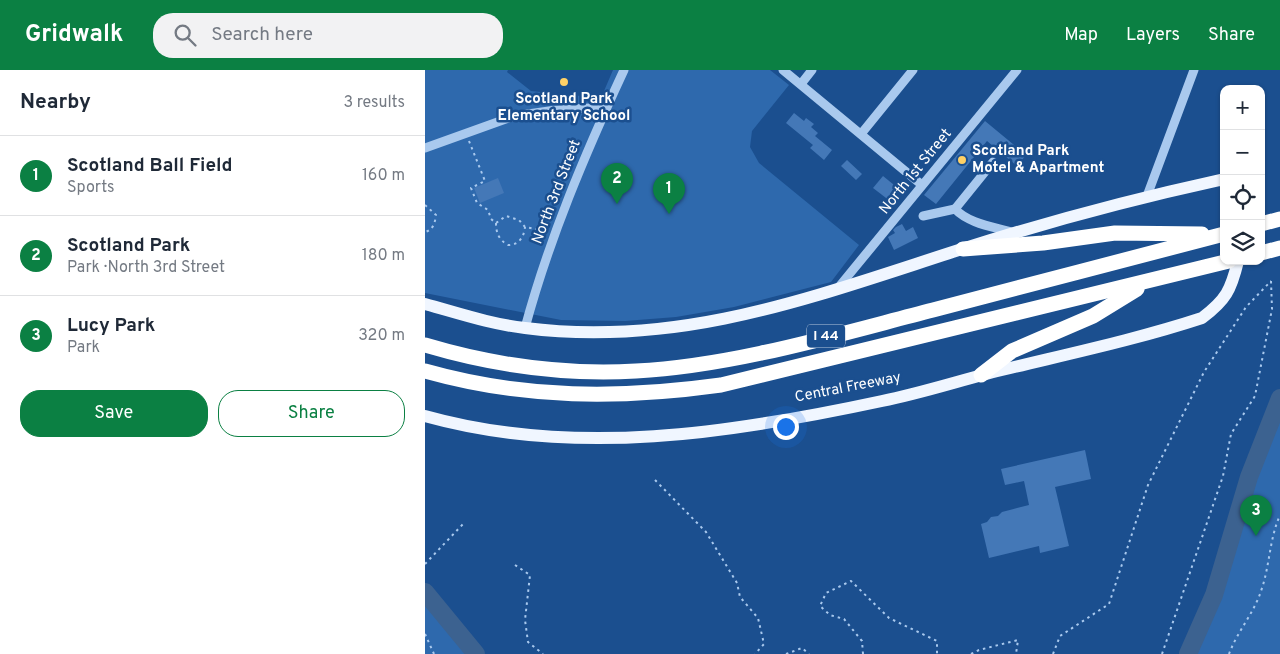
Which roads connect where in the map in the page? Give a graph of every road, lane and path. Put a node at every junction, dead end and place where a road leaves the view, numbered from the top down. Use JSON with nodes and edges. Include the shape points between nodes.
{"nodes":[{"id":1,"x":624,"y":70,"type":"edge"},
{"id":2,"x":783,"y":70,"type":"edge"},
{"id":3,"x":812,"y":70,"type":"edge"},
{"id":4,"x":913,"y":70,"type":"edge"},
{"id":5,"x":1017,"y":70,"type":"edge"},
{"id":6,"x":1194,"y":70,"type":"edge"},
{"id":7,"x":801,"y":84,"type":"junction"},
{"id":8,"x":606,"y":107,"type":"junction"},
{"id":9,"x":465,"y":133,"type":"junction"},
{"id":10,"x":861,"y":134,"type":"junction"},
{"id":11,"x":425,"y":148,"type":"edge"},
{"id":12,"x":993,"y":162,"type":"dead end"},
{"id":13,"x":1220,"y":180,"type":"edge"},
{"id":14,"x":922,"y":185,"type":"junction"},
{"id":15,"x":1147,"y":196,"type":"junction"},
{"id":16,"x":425,"y":205,"type":"edge"},
{"id":17,"x":955,"y":209,"type":"junction"},
{"id":18,"x":923,"y":216,"type":"dead end"},
{"id":19,"x":1280,"y":219,"type":"edge"},
{"id":20,"x":496,"y":223,"type":"junction"},
{"id":21,"x":1265,"y":223,"type":"edge"},
{"id":22,"x":525,"y":227,"type":"junction"},
{"id":23,"x":425,"y":232,"type":"edge"},
{"id":24,"x":1014,"y":233,"type":"junction"},
{"id":25,"x":554,"y":234,"type":"junction"},
{"id":26,"x":1220,"y":235,"type":"edge"},
{"id":27,"x":1220,"y":236,"type":"edge"},
{"id":28,"x":1280,"y":248,"type":"edge"},
{"id":29,"x":963,"y":249,"type":"junction"},
{"id":30,"x":1265,"y":252,"type":"edge"},
{"id":31,"x":1220,"y":264,"type":"edge"},
{"id":32,"x":1237,"y":265,"type":"edge"},
{"id":33,"x":1151,"y":281,"type":"junction"},
{"id":34,"x":836,"y":291,"type":"junction"},
{"id":35,"x":425,"y":304,"type":"edge"},
{"id":36,"x":525,"y":328,"type":"junction"},
{"id":37,"x":425,"y":346,"type":"edge"},
{"id":38,"x":425,"y":371,"type":"edge"},
{"id":39,"x":981,"y":375,"type":"junction"},
{"id":40,"x":425,"y":416,"type":"edge"},
{"id":41,"x":655,"y":480,"type":"dead end"},
{"id":42,"x":1280,"y":515,"type":"edge"},
{"id":43,"x":464,"y":523,"type":"dead end"},
{"id":44,"x":425,"y":564,"type":"edge"},
{"id":45,"x":515,"y":565,"type":"dead end"},
{"id":46,"x":425,"y":634,"type":"edge"},
{"id":47,"x":434,"y":654,"type":"edge"},
{"id":48,"x":543,"y":654,"type":"edge"},
{"id":49,"x":755,"y":654,"type":"edge"},
{"id":50,"x":786,"y":654,"type":"edge"},
{"id":51,"x":809,"y":654,"type":"edge"},
{"id":52,"x":863,"y":654,"type":"edge"},
{"id":53,"x":937,"y":654,"type":"edge"},
{"id":54,"x":971,"y":654,"type":"edge"},
{"id":55,"x":1016,"y":654,"type":"edge"},
{"id":56,"x":1053,"y":654,"type":"edge"},
{"id":57,"x":1162,"y":654,"type":"edge"},
{"id":58,"x":1229,"y":654,"type":"edge"}],
"edges":[{"from":1,"to":8,"type":"street","name":"North 3rd Street"},
{"from":2,"to":7,"type":"street"},
{"from":3,"to":7,"type":"street"},
{"from":4,"to":10,"type":"street"},
{"from":5,"to":14,"type":"street","name":"North 1st Street"},
{"from":6,"to":15,"type":"street"},
{"from":7,"to":10,"type":"street"},
{"from":8,"to":9,"type":"street","via":[[514,116]]},
{"from":8,"to":25,"type":"street","name":"North 3rd Street"},
{"from":9,"to":11,"type":"street"},
{"from":9,"to":20,"type":"path","via":[[485,181],[471,188],[477,203],[488,210]]},
{"from":10,"to":14,"type":"street"},
{"from":12,"to":17,"type":"street"},
{"from":13,"to":15,"type":"main road"},
{"from":14,"to":34,"type":"street","name":"North 1st Street"},
{"from":15,"to":24,"type":"main road"},
{"from":16,"to":23,"type":"path","via":[[436,215],[432,229]]},
{"from":17,"to":18,"type":"street"},
{"from":17,"to":24,"type":"street","via":[[970,220]]},
{"from":19,"to":21,"type":"highway"},
{"from":20,"to":22,"type":"path","via":[[506,216],[519,220]]},
{"from":20,"to":22,"type":"path","via":[[496,231],[508,245],[520,240]]},
{"from":22,"to":25,"type":"path"},
{"from":24,"to":29,"type":"main road"},
{"from":25,"to":36,"type":"street","name":"North 3rd Street"},
{"from":26,"to":29,"type":"highway","via":[[1115,233]]},
{"from":27,"to":37,"type":"highway","number":"I 44","via":[[866,327],[682,367],[616,372],[538,368]]},
{"from":28,"to":30,"type":"highway"},
{"from":29,"to":34,"type":"main road"},
{"from":31,"to":33,"type":"highway","name":"Central Freeway","number":"I 44"},
{"from":32,"to":39,"type":"main road","name":"Central Freeway","via":[[1232,288],[1203,318]]},
{"from":33,"to":38,"type":"highway","name":"Central Freeway","number":"I 44","via":[[781,372],[666,393],[619,396],[560,394],[480,384]]},
{"from":33,"to":39,"type":"highway","via":[[1093,316],[1012,352]]},
{"from":34,"to":36,"type":"main road","via":[[722,320],[657,331],[623,333]]},
{"from":35,"to":36,"type":"main road","via":[[460,315]]},
{"from":39,"to":40,"type":"main road","name":"Central Freeway","via":[[883,401],[723,430],[659,437],[539,436]]},
{"from":41,"to":49,"type":"path","via":[[706,532],[737,583],[740,597],[758,618],[764,644]]},
{"from":42,"to":58,"type":"path","via":[[1260,594]]},
{"from":43,"to":44,"type":"path"},
{"from":45,"to":48,"type":"path","via":[[530,575],[525,620],[528,642]]},
{"from":46,"to":47,"type":"path"},
{"from":50,"to":51,"type":"path","via":[[802,648]]},
{"from":52,"to":53,"type":"path","via":[[862,641],[844,619],[830,615],[819,606],[826,593],[851,581],[889,618],[937,641]]},
{"from":54,"to":55,"type":"path","via":[[1018,640]]},
{"from":56,"to":57,"type":"path","via":[[1060,636],[1109,604],[1148,485],[1199,381],[1246,307],[1271,282],[1272,309],[1255,396],[1231,434],[1223,476]]}]}
